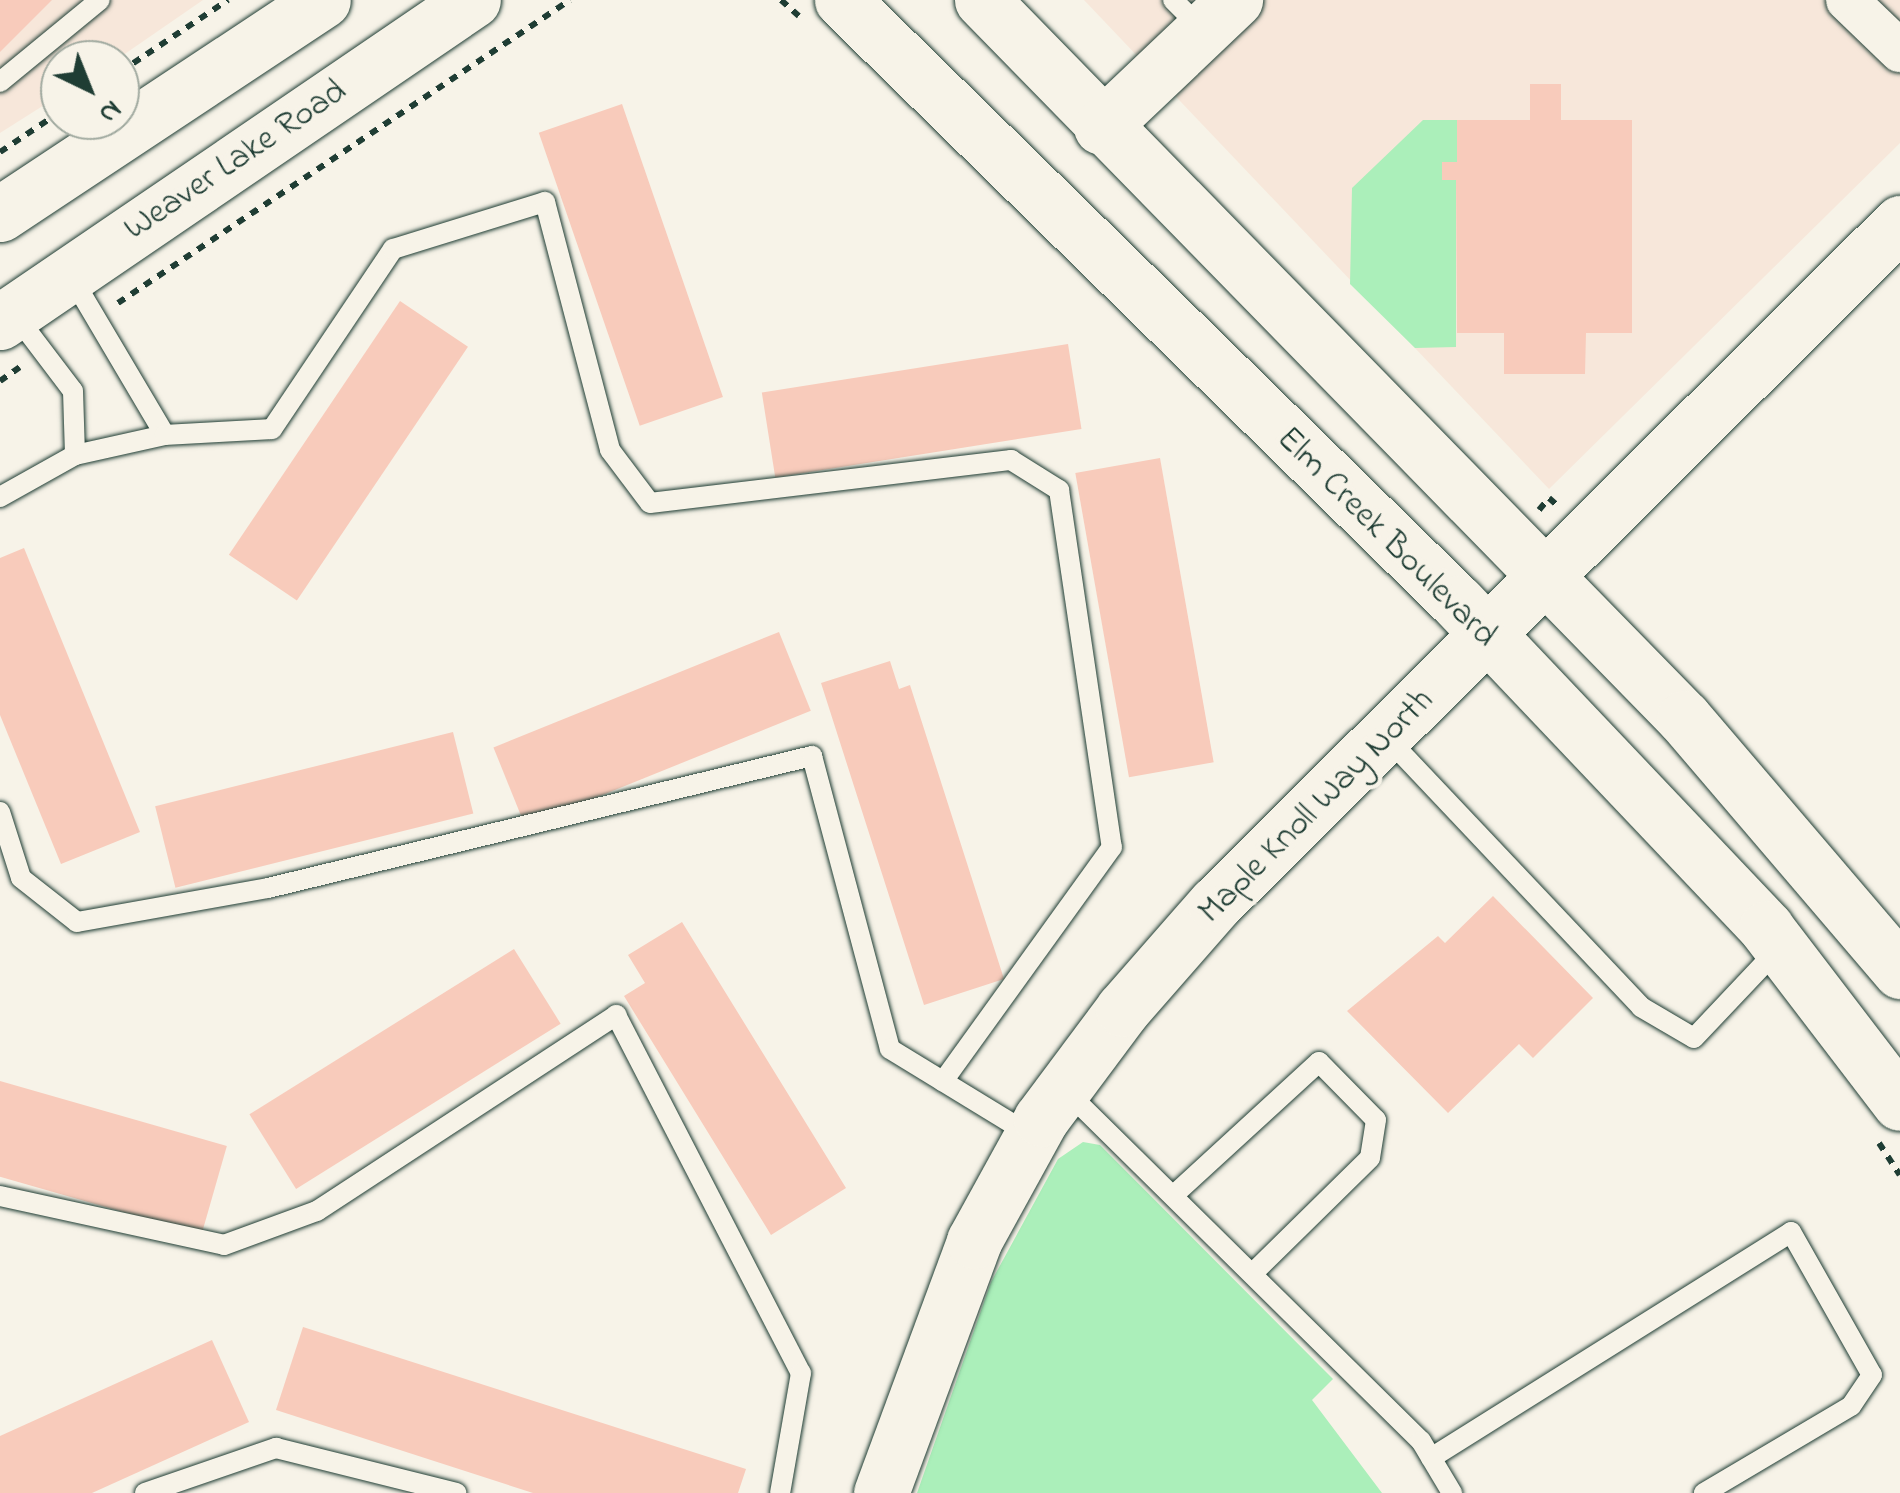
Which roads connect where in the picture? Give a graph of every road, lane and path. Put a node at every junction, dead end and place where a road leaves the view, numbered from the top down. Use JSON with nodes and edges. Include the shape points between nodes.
{"nodes":[{"id":1,"x":100,"y":0,"type":"edge"},
{"id":2,"x":228,"y":0,"type":"edge"},
{"id":3,"x":323,"y":0,"type":"edge"},
{"id":4,"x":473,"y":0,"type":"edge"},
{"id":5,"x":570,"y":0,"type":"edge"},
{"id":6,"x":842,"y":0,"type":"edge"},
{"id":7,"x":982,"y":0,"type":"edge"},
{"id":8,"x":1847,"y":0,"type":"edge"},
{"id":9,"x":1204,"y":10,"type":"edge"},
{"id":10,"x":1900,"y":51,"type":"edge"},
{"id":11,"x":140,"y":59,"type":"edge"},
{"id":12,"x":0,"y":82,"type":"edge"},
{"id":13,"x":40,"y":125,"type":"edge"},
{"id":14,"x":1101,"y":127,"type":"junction"},
{"id":15,"x":0,"y":152,"type":"edge"},
{"id":16,"x":0,"y":214,"type":"edge"},
{"id":17,"x":1900,"y":222,"type":"edge"},
{"id":18,"x":80,"y":298,"type":"junction"},
{"id":19,"x":20,"y":328,"type":"edge"},
{"id":20,"x":0,"y":381,"type":"edge"},
{"id":21,"x":164,"y":436,"type":"junction"},
{"id":22,"x":75,"y":455,"type":"junction"},
{"id":23,"x":0,"y":497,"type":"edge"},
{"id":24,"x":1543,"y":577,"type":"junction"},
{"id":25,"x":1486,"y":638,"type":"junction"},
{"id":26,"x":1386,"y":737,"type":"junction"},
{"id":27,"x":0,"y":812,"type":"edge"},
{"id":28,"x":1780,"y":947,"type":"junction"},
{"id":29,"x":1900,"y":971,"type":"edge"},
{"id":30,"x":942,"y":1081,"type":"junction"},
{"id":31,"x":1063,"y":1089,"type":"junction"},
{"id":32,"x":1900,"y":1103,"type":"edge"},
{"id":33,"x":1032,"y":1136,"type":"junction"},
{"id":34,"x":1176,"y":1192,"type":"junction"},
{"id":35,"x":0,"y":1196,"type":"edge"},
{"id":36,"x":1254,"y":1272,"type":"junction"},
{"id":37,"x":1431,"y":1458,"type":"junction"},
{"id":38,"x":145,"y":1493,"type":"edge"},
{"id":39,"x":456,"y":1493,"type":"edge"},
{"id":40,"x":780,"y":1493,"type":"edge"},
{"id":41,"x":881,"y":1493,"type":"edge"},
{"id":42,"x":1452,"y":1493,"type":"edge"},
{"id":43,"x":1704,"y":1493,"type":"edge"}],
"edges":[{"from":1,"to":12,"type":"lane"},
{"from":2,"to":11,"type":"path"},
{"from":3,"to":16,"type":"main road"},
{"from":4,"to":18,"type":"main road","name":"Weaver Lake Road"},
{"from":5,"to":18,"type":"path"},
{"from":6,"to":25,"type":"main road","name":"Elm Creek Boulevard"},
{"from":7,"to":14,"type":"main road"},
{"from":8,"to":10,"type":"street"},
{"from":9,"to":14,"type":"main road"},
{"from":13,"to":15,"type":"path"},
{"from":14,"to":24,"type":"main road"},
{"from":17,"to":24,"type":"main road","name":"Maple Knoll Way North"},
{"from":18,"to":19,"type":"main road","name":"Weaver Lake Road"},
{"from":18,"to":21,"type":"lane"},
{"from":19,"to":20,"type":"path"},
{"from":19,"to":22,"type":"lane","via":[[73,392]]},
{"from":21,"to":22,"type":"lane"},
{"from":21,"to":30,"type":"lane","via":[[272,428],[393,249],[545,202],[610,450],[650,504],[1012,460],[1058,490],[1112,847]]},
{"from":22,"to":23,"type":"lane"},
{"from":24,"to":25,"type":"main road","name":"Maple Knoll Way North"},
{"from":24,"to":29,"type":"main road","via":[[1764,805]]},
{"from":25,"to":26,"type":"main road","name":"Maple Knoll Way North"},
{"from":25,"to":28,"type":"main road","name":"Elm Creek Boulevard"},
{"from":26,"to":28,"type":"lane","via":[[1641,1007],[1694,1038]]},
{"from":26,"to":31,"type":"main road","name":"Maple Knoll Way North","via":[[1215,904]]},
{"from":27,"to":30,"type":"lane","via":[[21,878],[77,922],[268,888],[812,756],[890,1049]]},
{"from":28,"to":32,"type":"main road","name":"Elm Creek Boulevard"},
{"from":30,"to":33,"type":"lane"},
{"from":31,"to":33,"type":"main road","name":"Maple Knoll Way North"},
{"from":31,"to":34,"type":"lane"},
{"from":33,"to":41,"type":"main road","name":"Maple Knoll Way North","via":[[919,1370]]},
{"from":34,"to":36,"type":"lane"},
{"from":34,"to":36,"type":"lane","via":[[1319,1062],[1376,1120],[1370,1158]]},
{"from":35,"to":40,"type":"lane","via":[[224,1245],[317,1210],[616,1016],[801,1373]]},
{"from":36,"to":37,"type":"lane"},
{"from":37,"to":42,"type":"lane"},
{"from":37,"to":43,"type":"lane","via":[[1791,1232],[1872,1376],[1851,1406]]},
{"from":38,"to":39,"type":"lane","via":[[276,1448]]}]}
